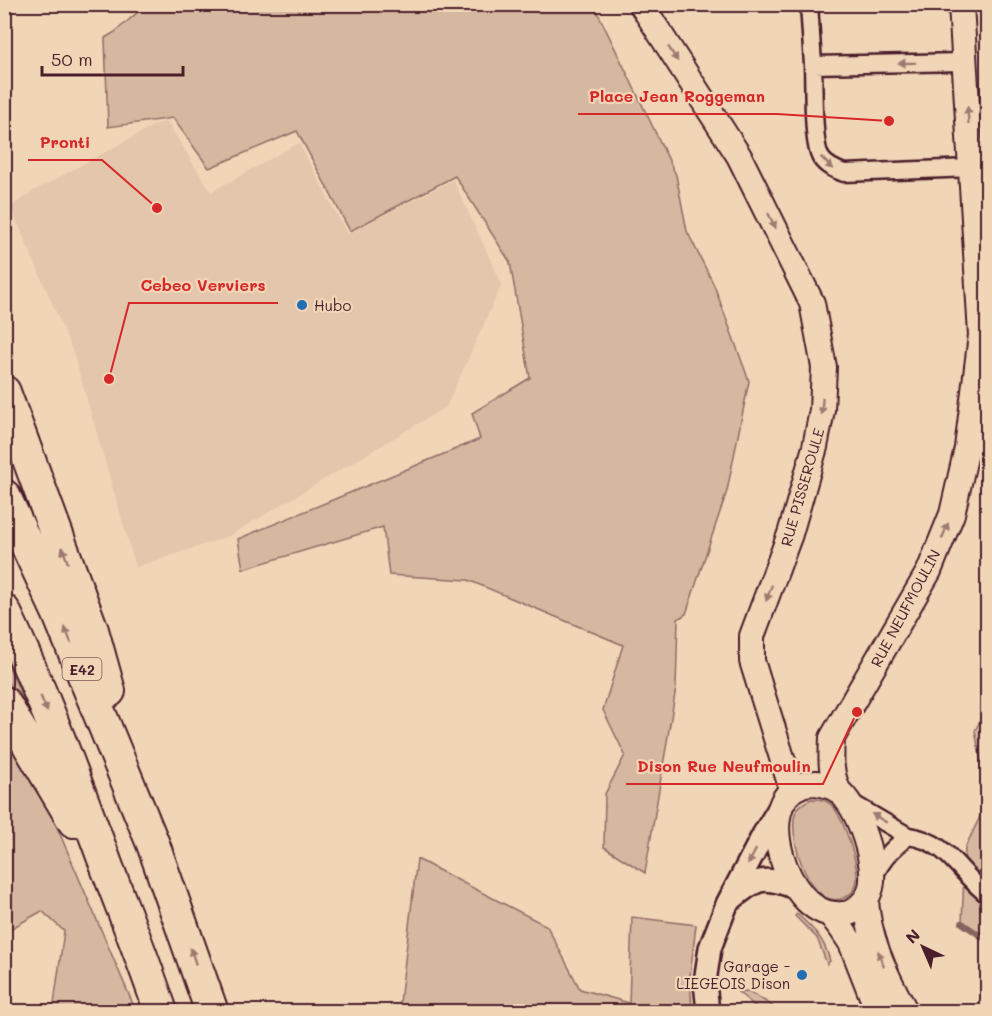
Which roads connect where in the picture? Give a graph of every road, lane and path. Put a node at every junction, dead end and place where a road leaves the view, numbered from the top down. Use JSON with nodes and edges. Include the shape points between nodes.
{"nodes":[{"id":1,"x":641,"y":4,"type":"edge"},
{"id":2,"x":809,"y":4,"type":"edge"},
{"id":3,"x":961,"y":4,"type":"edge"},
{"id":4,"x":965,"y":62,"type":"junction"},
{"id":5,"x":813,"y":65,"type":"junction"},
{"id":6,"x":971,"y":168,"type":"junction"},
{"id":7,"x":4,"y":392,"type":"edge"},
{"id":8,"x":4,"y":496,"type":"edge"},
{"id":9,"x":4,"y":611,"type":"edge"},
{"id":10,"x":4,"y":703,"type":"edge"},
{"id":11,"x":792,"y":790,"type":"junction"},
{"id":12,"x":843,"y":796,"type":"junction"},
{"id":13,"x":778,"y":810,"type":"junction"},
{"id":14,"x":908,"y":836,"type":"junction"},
{"id":15,"x":153,"y":844,"type":"junction"},
{"id":16,"x":795,"y":888,"type":"junction"},
{"id":17,"x":869,"y":889,"type":"junction"},
{"id":18,"x":987,"y":896,"type":"edge"},
{"id":19,"x":727,"y":904,"type":"junction"},
{"id":20,"x":830,"y":914,"type":"junction"},
{"id":21,"x":126,"y":917,"type":"junction"},
{"id":22,"x":161,"y":1011,"type":"edge"},
{"id":23,"x":212,"y":1011,"type":"edge"},
{"id":24,"x":708,"y":1011,"type":"edge"},
{"id":25,"x":879,"y":1011,"type":"edge"},
{"id":26,"x":906,"y":1011,"type":"edge"}],
"edges":[{"from":1,"to":11,"type":"main road","name":"RUE PISSEROULE","one_way":true,"via":[[739,156],[812,303],[824,367],[822,410],[790,534],[752,636],[752,661]]},
{"from":2,"to":5,"type":"street"},
{"from":3,"to":4,"type":"main road","name":"RUE NEUFMOULIN"},
{"from":4,"to":5,"type":"street","one_way":true},
{"from":6,"to":4,"type":"main road","name":"RUE NEUFMOULIN","one_way":true},
{"from":5,"to":6,"type":"street","one_way":true,"via":[[816,144],[821,159],[834,169],[844,173]]},
{"from":12,"to":6,"type":"main road","name":"RUE NEUFMOULIN","one_way":true,"via":[[832,776],[832,738],[929,571],[952,514],[967,448],[981,334]]},
{"from":15,"to":7,"type":"highway","one_way":true,"via":[[92,630]]},
{"from":15,"to":8,"type":"highway","number":"E42","one_way":true,"via":[[58,612]]},
{"from":9,"to":21,"type":"highway","one_way":true,"via":[[66,755]]},
{"from":10,"to":21,"type":"highway"},
{"from":11,"to":12,"type":"main road","via":[[815,783]]},
{"from":11,"to":13,"type":"main road"},
{"from":14,"to":12,"type":"street","one_way":true},
{"from":12,"to":17,"type":"main road","via":[[866,841]]},
{"from":13,"to":16,"type":"main road","via":[[778,844]]},
{"from":13,"to":19,"type":"street","one_way":true},
{"from":14,"to":17,"type":"street","via":[[881,862]]},
{"from":14,"to":18,"type":"street","via":[[938,846]]},
{"from":23,"to":15,"type":"highway","number":"E42","one_way":true},
{"from":16,"to":19,"type":"street","via":[[779,881],[754,882]]},
{"from":16,"to":20,"type":"main road","via":[[807,902]]},
{"from":17,"to":20,"type":"main road","via":[[850,913]]},
{"from":26,"to":17,"type":"main road","one_way":true,"via":[[890,983],[872,935],[867,913]]},
{"from":19,"to":24,"type":"street","via":[[710,948],[705,982]]},
{"from":20,"to":25,"type":"main road","via":[[851,943]]},
{"from":21,"to":22,"type":"highway"}]}
